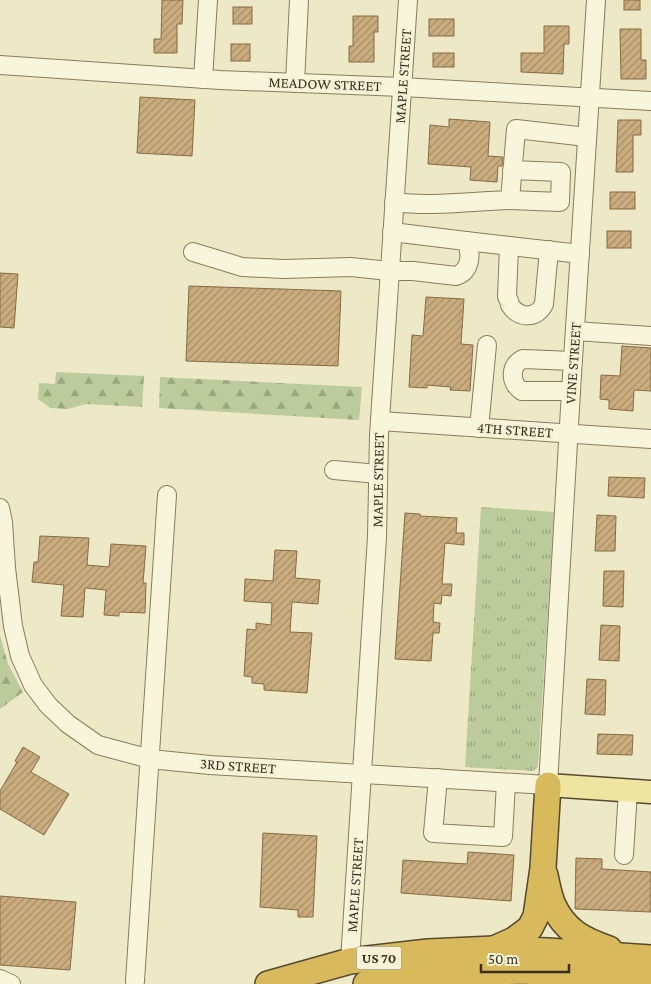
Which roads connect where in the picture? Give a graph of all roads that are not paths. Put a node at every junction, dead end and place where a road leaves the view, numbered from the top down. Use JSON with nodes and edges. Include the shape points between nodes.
{"nodes":[{"id":1,"x":208,"y":0,"type":"edge"},
{"id":2,"x":299,"y":0,"type":"edge"},
{"id":3,"x":408,"y":0,"type":"edge"},
{"id":4,"x":596,"y":0,"type":"edge"},
{"id":5,"x":0,"y":65,"type":"edge"},
{"id":6,"x":203,"y":79,"type":"junction"},
{"id":7,"x":295,"y":83,"type":"junction"},
{"id":8,"x":402,"y":87,"type":"junction"},
{"id":9,"x":590,"y":97,"type":"junction"},
{"id":10,"x":651,"y":101,"type":"edge"},
{"id":11,"x":588,"y":137,"type":"junction"},
{"id":12,"x":512,"y":170,"type":"junction"},
{"id":13,"x":510,"y":200,"type":"junction"},
{"id":14,"x":394,"y":202,"type":"junction"},
{"id":15,"x":392,"y":232,"type":"junction"},
{"id":16,"x":466,"y":241,"type":"junction"},
{"id":17,"x":508,"y":246,"type":"junction"},
{"id":18,"x":548,"y":250,"type":"junction"},
{"id":19,"x":192,"y":252,"type":"dead end"},
{"id":20,"x":580,"y":254,"type":"junction"},
{"id":21,"x":389,"y":270,"type":"junction"},
{"id":22,"x":575,"y":331,"type":"junction"},
{"id":23,"x":651,"y":336,"type":"edge"},
{"id":24,"x":487,"y":345,"type":"dead end"},
{"id":25,"x":573,"y":361,"type":"junction"},
{"id":26,"x":571,"y":391,"type":"junction"},
{"id":27,"x":380,"y":421,"type":"junction"},
{"id":28,"x":478,"y":428,"type":"junction"},
{"id":29,"x":569,"y":434,"type":"junction"},
{"id":30,"x":651,"y":439,"type":"edge"},
{"id":31,"x":334,"y":470,"type":"dead end"},
{"id":32,"x":378,"y":474,"type":"junction"},
{"id":33,"x":166,"y":495,"type":"dead end"},
{"id":34,"x":0,"y":508,"type":"edge"},
{"id":35,"x":150,"y":759,"type":"junction"},
{"id":36,"x":362,"y":774,"type":"junction"},
{"id":37,"x":438,"y":778,"type":"junction"},
{"id":38,"x":506,"y":783,"type":"junction"},
{"id":39,"x":548,"y":785,"type":"junction"},
{"id":40,"x":628,"y":790,"type":"junction"},
{"id":41,"x":651,"y":792,"type":"edge"},
{"id":42,"x":624,"y":855,"type":"dead end"},
{"id":43,"x":543,"y":868,"type":"junction"},
{"id":44,"x":494,"y":950,"type":"junction"},
{"id":45,"x":641,"y":957,"type":"edge"},
{"id":46,"x":350,"y":961,"type":"junction"},
{"id":47,"x":0,"y":979,"type":"edge"},
{"id":48,"x":651,"y":980,"type":"edge"},
{"id":49,"x":135,"y":981,"type":"dead end"},
{"id":50,"x":10,"y":984,"type":"edge"},
{"id":51,"x":268,"y":984,"type":"edge"},
{"id":52,"x":334,"y":984,"type":"edge"},
{"id":53,"x":366,"y":984,"type":"edge"}],
"edges":[{"from":1,"to":6,"type":"street"},
{"from":2,"to":7,"type":"street"},
{"from":3,"to":8,"type":"street","name":"MAPLE STREET"},
{"from":4,"to":9,"type":"street","name":"VINE STREET"},
{"from":5,"to":6,"type":"street","name":"MEADOW STREET"},
{"from":6,"to":7,"type":"street","name":"MEADOW STREET"},
{"from":7,"to":8,"type":"street","name":"MEADOW STREET"},
{"from":8,"to":9,"type":"street","name":"MEADOW STREET"},
{"from":8,"to":14,"type":"street","name":"MAPLE STREET"},
{"from":9,"to":10,"type":"street","name":"MEADOW STREET"},
{"from":9,"to":11,"type":"street","name":"VINE STREET"},
{"from":11,"to":12,"type":"street","via":[[516,129]]},
{"from":11,"to":20,"type":"street","name":"VINE STREET"},
{"from":12,"to":13,"type":"street"},
{"from":12,"to":13,"type":"street","via":[[561,172],[560,202]]},
{"from":13,"to":14,"type":"street","via":[[440,204]]},
{"from":14,"to":15,"type":"street","name":"MAPLE STREET"},
{"from":15,"to":16,"type":"street"},
{"from":15,"to":21,"type":"street","name":"MAPLE STREET"},
{"from":16,"to":17,"type":"street"},
{"from":16,"to":21,"type":"street","via":[[469,263],[465,271],[456,276]]},
{"from":17,"to":18,"type":"street"},
{"from":17,"to":18,"type":"street","via":[[507,297],[515,310],[526,316],[542,310]]},
{"from":18,"to":20,"type":"street"},
{"from":19,"to":21,"type":"street","via":[[242,267]]},
{"from":20,"to":22,"type":"street","name":"VINE STREET"},
{"from":21,"to":27,"type":"street","name":"MAPLE STREET"},
{"from":22,"to":23,"type":"street"},
{"from":22,"to":25,"type":"street","name":"VINE STREET"},
{"from":24,"to":28,"type":"street"},
{"from":25,"to":26,"type":"street","name":"VINE STREET"},
{"from":25,"to":26,"type":"street","via":[[523,360],[517,362],[513,372],[515,383],[522,391]]},
{"from":26,"to":29,"type":"street","name":"VINE STREET"},
{"from":27,"to":28,"type":"street","name":"4TH STREET"},
{"from":27,"to":32,"type":"street","name":"MAPLE STREET"},
{"from":28,"to":29,"type":"street","name":"4TH STREET"},
{"from":29,"to":30,"type":"street","name":"4TH STREET"},
{"from":29,"to":39,"type":"street","name":"VINE STREET"},
{"from":31,"to":32,"type":"street"},
{"from":32,"to":36,"type":"street","name":"MAPLE STREET"},
{"from":33,"to":35,"type":"street"},
{"from":34,"to":35,"type":"street","name":"3RD STREET","via":[[13,626],[20,656],[33,685],[68,724],[98,745]]},
{"from":35,"to":36,"type":"street","name":"3RD STREET"},
{"from":35,"to":49,"type":"street"},
{"from":36,"to":37,"type":"street","name":"3RD STREET"},
{"from":36,"to":46,"type":"street","name":"MAPLE STREET"},
{"from":37,"to":38,"type":"street","name":"3RD STREET"},
{"from":37,"to":38,"type":"street","via":[[433,833],[503,837]]},
{"from":38,"to":39,"type":"street","name":"3RD STREET"},
{"from":39,"to":40,"type":"main road","name":"3RD STREET"},
{"from":39,"to":43,"type":"highway"},
{"from":40,"to":41,"type":"main road","name":"3RD STREET"},
{"from":40,"to":42,"type":"street"},
{"from":43,"to":44,"type":"highway","via":[[536,916],[530,928]]},
{"from":43,"to":45,"type":"highway","via":[[552,904],[566,927],[588,942]]},
{"from":44,"to":45,"type":"highway","number":"US 70"},
{"from":44,"to":46,"type":"highway","number":"US 70","via":[[428,952]]},
{"from":46,"to":51,"type":"highway","number":"US 70"},
{"from":46,"to":52,"type":"highway","via":[[342,979]]},
{"from":47,"to":50,"type":"street"},
{"from":48,"to":53,"type":"highway","number":"US 70","via":[[523,971],[437,974]]}]}
